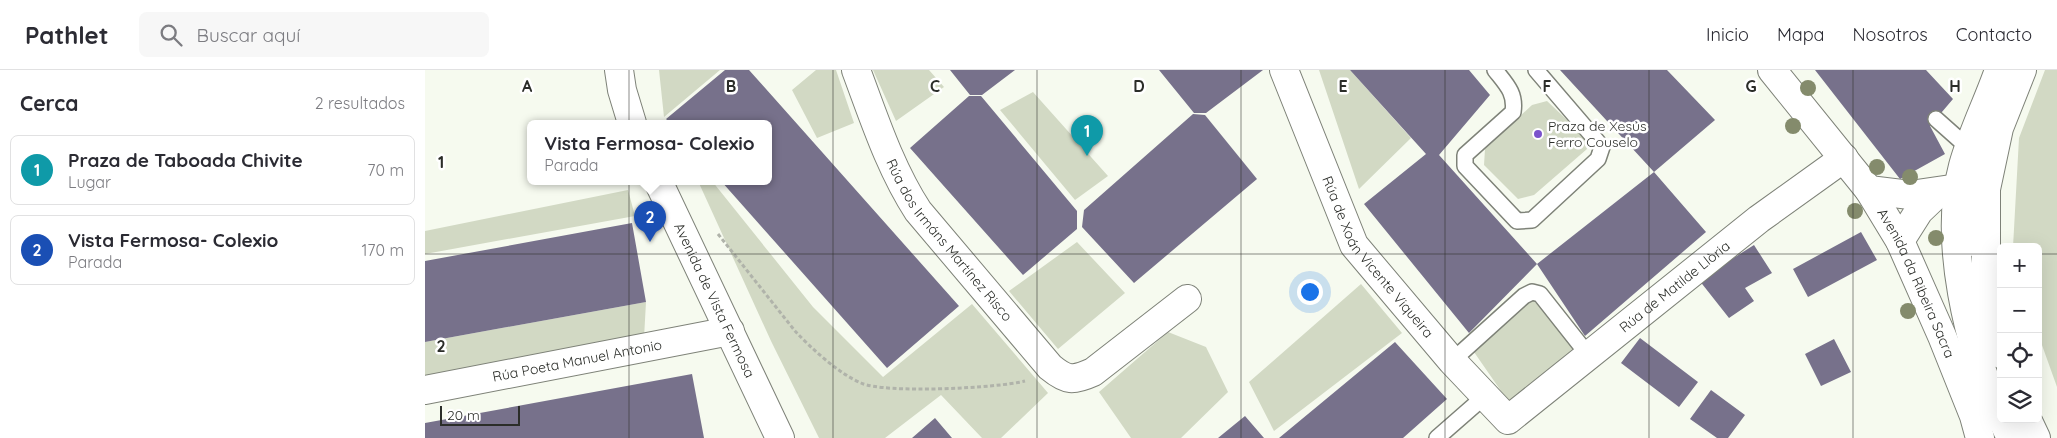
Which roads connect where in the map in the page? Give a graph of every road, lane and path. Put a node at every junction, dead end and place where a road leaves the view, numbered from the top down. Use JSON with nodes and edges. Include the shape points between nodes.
{"nodes":[{"id":1,"x":619,"y":70,"type":"edge"},
{"id":2,"x":856,"y":70,"type":"edge"},
{"id":3,"x":1284,"y":70,"type":"edge"},
{"id":4,"x":1495,"y":70,"type":"edge"},
{"id":5,"x":1536,"y":70,"type":"edge"},
{"id":6,"x":1772,"y":70,"type":"edge"},
{"id":7,"x":1999,"y":70,"type":"edge"},
{"id":8,"x":2022,"y":70,"type":"edge"},
{"id":9,"x":631,"y":120,"type":"edge"},
{"id":10,"x":1936,"y":120,"type":"dead end"},
{"id":11,"x":1968,"y":150,"type":"junction"},
{"id":12,"x":1844,"y":158,"type":"junction"},
{"id":13,"x":661,"y":185,"type":"edge"},
{"id":14,"x":1869,"y":190,"type":"junction"},
{"id":15,"x":1956,"y":193,"type":"junction"},
{"id":16,"x":718,"y":234,"type":"dead end"},
{"id":17,"x":1900,"y":241,"type":"junction"},
{"id":18,"x":1187,"y":299,"type":"dead end"},
{"id":19,"x":730,"y":331,"type":"junction"},
{"id":20,"x":1997,"y":341,"type":"edge"},
{"id":21,"x":1997,"y":343,"type":"edge"},
{"id":22,"x":1589,"y":356,"type":"junction"},
{"id":23,"x":1452,"y":360,"type":"junction"},
{"id":24,"x":1032,"y":378,"type":"dead end"},
{"id":25,"x":425,"y":390,"type":"edge"},
{"id":26,"x":759,"y":394,"type":"junction"},
{"id":27,"x":1485,"y":396,"type":"junction"},
{"id":28,"x":1997,"y":409,"type":"edge"},
{"id":29,"x":1508,"y":420,"type":"joint"},
{"id":30,"x":2004,"y":423,"type":"edge"},
{"id":31,"x":2029,"y":423,"type":"edge"},
{"id":32,"x":1980,"y":431,"type":"edge"},
{"id":33,"x":757,"y":438,"type":"edge"},
{"id":34,"x":780,"y":438,"type":"edge"},
{"id":35,"x":1437,"y":438,"type":"edge"},
{"id":36,"x":2011,"y":438,"type":"edge"},
{"id":37,"x":2036,"y":438,"type":"edge"}],
"edges":[{"from":1,"to":9,"type":"main road"},
{"from":2,"to":18,"type":"main road","name":"Rúa dos Irmáns Martínez Risco","via":[[895,170],[918,211],[1060,375],[1070,379],[1081,378],[1103,365]]},
{"from":3,"to":23,"type":"main road","name":"Rúa de Xoán Vicente Viqueira","via":[[1354,245]]},
{"from":4,"to":5,"type":"lane","via":[[1511,89],[1515,102],[1513,112],[1465,155],[1465,166],[1517,221],[1532,220],[1598,159],[1602,147]]},
{"from":6,"to":12,"type":"main road","name":"Avenida da Ribeira Sacra"},
{"from":7,"to":11,"type":"main road"},
{"from":8,"to":20,"type":"main road","via":[[1999,128],[1985,189],[1986,280]]},
{"from":10,"to":11,"type":"lane"},
{"from":11,"to":15,"type":"main road"},
{"from":12,"to":14,"type":"main road","name":"Avenida da Ribeira Sacra"},
{"from":12,"to":22,"type":"main road","name":"Rúa de Matilde Llòria","via":[[1759,219]]},
{"from":13,"to":19,"type":"main road","name":"Avenida de Vista Fermosa"},
{"from":14,"to":15,"type":"main road","via":[[1910,195]]},
{"from":14,"to":17,"type":"main road","name":"Avenida da Ribeira Sacra"},
{"from":15,"to":17,"type":"main road","via":[[1914,218]]},
{"from":15,"to":21,"type":"main road","via":[[1982,320]]},
{"from":15,"to":28,"type":"main road","via":[[1960,288]]},
{"from":16,"to":24,"type":"path","via":[[795,331],[851,378],[863,384],[880,388],[985,387],[1014,384]]},
{"from":17,"to":32,"type":"main road","name":"Avenida da Ribeira Sacra"},
{"from":19,"to":25,"type":"main road","name":"Rúa Poeta Manuel Antonio"},
{"from":19,"to":26,"type":"main road","name":"Avenida de Vista Fermosa"},
{"from":22,"to":23,"type":"lane","via":[[1540,294],[1532,292]]},
{"from":22,"to":29,"type":"main road","name":"Rúa de Matilde Llòria"},
{"from":23,"to":27,"type":"main road","name":"Rúa de Xoán Vicente Viqueira"},
{"from":26,"to":33,"type":"main road","name":"Avenida de Vista Fermosa"},
{"from":26,"to":34,"type":"main road","name":"Avenida de Vista Fermosa"},
{"from":27,"to":29,"type":"main road","name":"Rúa de Xoán Vicente Viqueira"},
{"from":27,"to":35,"type":"lane"},
{"from":30,"to":36,"type":"main road"},
{"from":31,"to":37,"type":"main road"}]}
